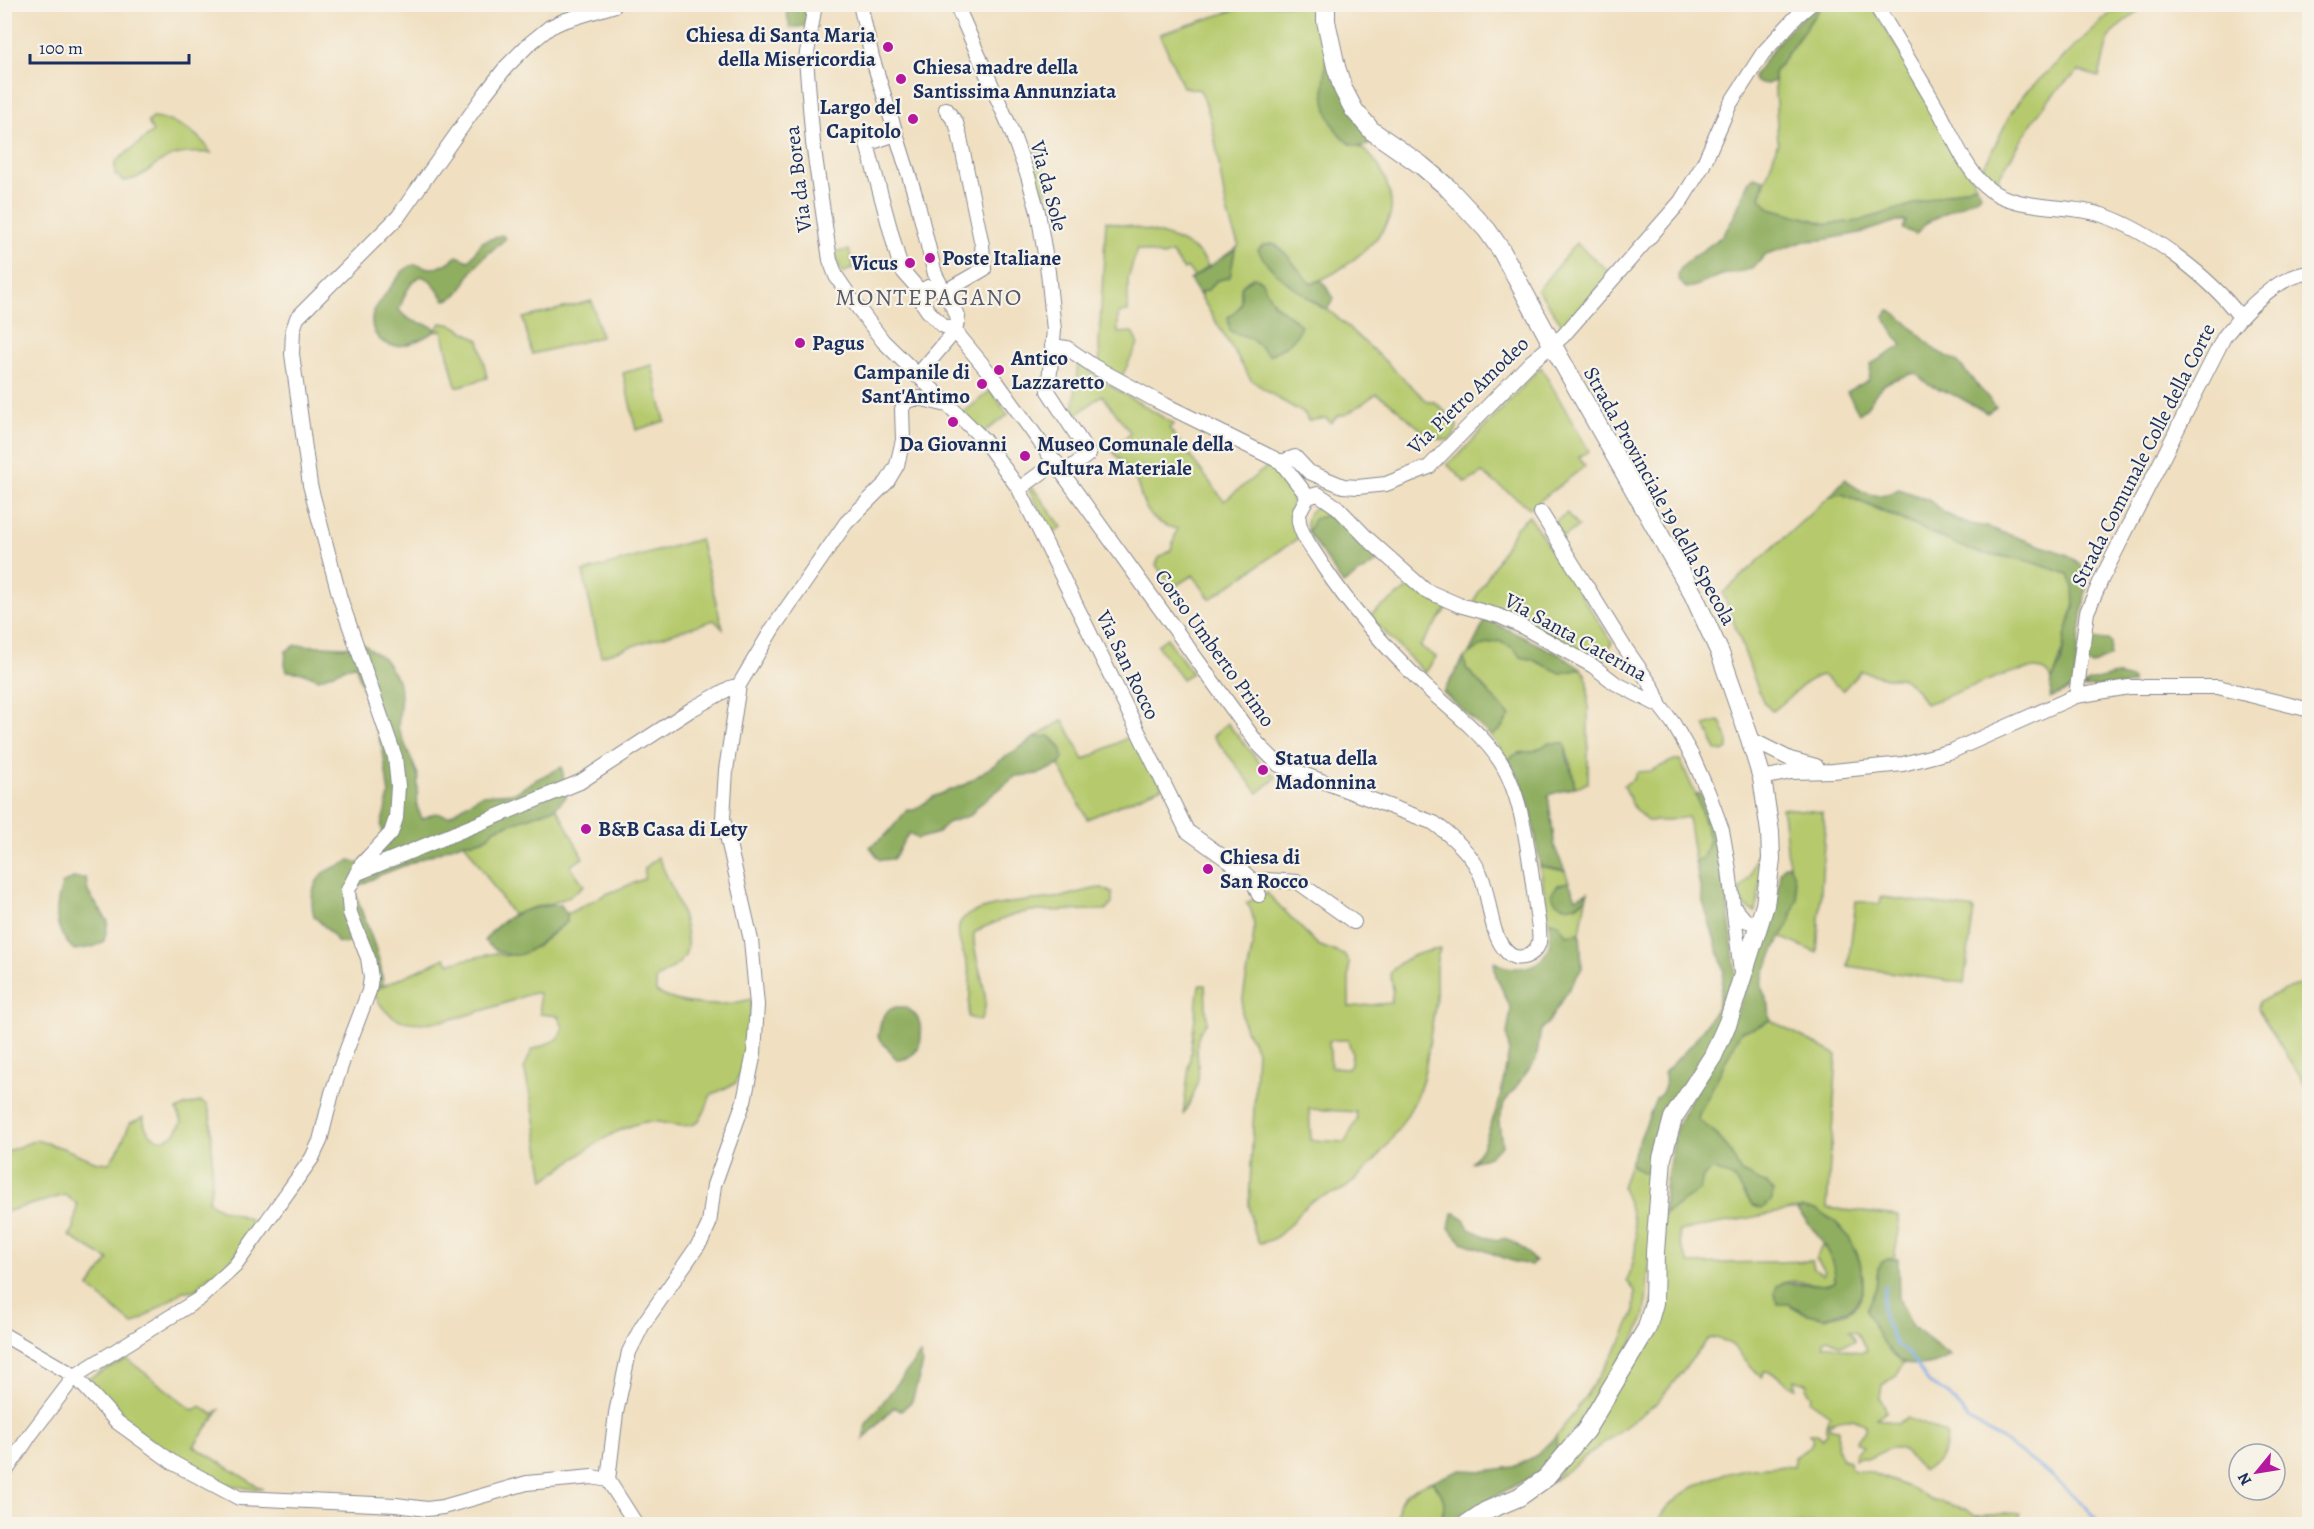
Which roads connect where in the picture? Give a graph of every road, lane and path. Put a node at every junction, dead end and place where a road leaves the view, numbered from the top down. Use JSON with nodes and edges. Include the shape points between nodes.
{"nodes":[{"id":1,"x":815,"y":4,"type":"edge"},
{"id":2,"x":860,"y":4,"type":"edge"},
{"id":3,"x":956,"y":4,"type":"edge"},
{"id":4,"x":1326,"y":4,"type":"edge"},
{"id":5,"x":1810,"y":4,"type":"edge"},
{"id":6,"x":1875,"y":4,"type":"edge"},
{"id":7,"x":614,"y":5,"type":"edge"},
{"id":8,"x":946,"y":109,"type":"dead end"},
{"id":9,"x":896,"y":134,"type":"junction"},
{"id":10,"x":2310,"y":273,"type":"edge"},
{"id":11,"x":945,"y":291,"type":"junction"},
{"id":12,"x":921,"y":292,"type":"junction"},
{"id":13,"x":2240,"y":317,"type":"junction"},
{"id":14,"x":955,"y":331,"type":"junction"},
{"id":15,"x":1552,"y":344,"type":"junction"},
{"id":16,"x":1052,"y":346,"type":"junction"},
{"id":17,"x":917,"y":376,"type":"junction"},
{"id":18,"x":947,"y":405,"type":"junction"},
{"id":19,"x":980,"y":436,"type":"joint"},
{"id":20,"x":1281,"y":462,"type":"junction"},
{"id":21,"x":1060,"y":468,"type":"junction"},
{"id":22,"x":1019,"y":489,"type":"junction"},
{"id":23,"x":1308,"y":496,"type":"junction"},
{"id":24,"x":1541,"y":513,"type":"dead end"},
{"id":25,"x":739,"y":685,"type":"junction"},
{"id":26,"x":2076,"y":696,"type":"junction"},
{"id":27,"x":1660,"y":706,"type":"junction"},
{"id":28,"x":2310,"y":710,"type":"edge"},
{"id":29,"x":1750,"y":739,"type":"junction"},
{"id":30,"x":1833,"y":771,"type":"junction"},
{"id":31,"x":1762,"y":778,"type":"junction"},
{"id":32,"x":356,"y":873,"type":"junction"},
{"id":33,"x":1252,"y":881,"type":"junction"},
{"id":34,"x":1259,"y":895,"type":"dead end"},
{"id":35,"x":1733,"y":906,"type":"junction"},
{"id":36,"x":1354,"y":922,"type":"dead end"},
{"id":37,"x":1758,"y":931,"type":"junction"},
{"id":38,"x":1742,"y":978,"type":"junction"},
{"id":39,"x":4,"y":1335,"type":"edge"},
{"id":40,"x":75,"y":1376,"type":"junction"},
{"id":41,"x":4,"y":1474,"type":"edge"},
{"id":42,"x":608,"y":1480,"type":"junction"},
{"id":43,"x":636,"y":1524,"type":"edge"},
{"id":44,"x":1467,"y":1524,"type":"edge"}],
"edges":[{"from":1,"to":17,"type":"street","name":"Via da Borea","via":[[806,59],[813,143],[830,260],[852,301]]},
{"from":2,"to":9,"type":"street"},
{"from":3,"to":16,"type":"street","name":"Via da Sole","via":[[1028,176],[1048,272]]},
{"from":4,"to":15,"type":"main road","name":"Strada Provinciale 19 della Specola","via":[[1336,67],[1354,110],[1372,131],[1447,187],[1487,230]]},
{"from":5,"to":15,"type":"street","via":[[1763,53],[1730,104],[1703,165],[1681,201]]},
{"from":6,"to":13,"type":"street","via":[[1984,186],[2031,205],[2102,215],[2145,236],[2213,285]]},
{"from":7,"to":32,"type":"street","via":[[550,27],[506,67],[398,217],[297,318],[292,330],[310,485],[340,598],[394,757],[398,786],[391,833]]},
{"from":8,"to":11,"type":"street","via":[[956,123],[984,269]]},
{"from":9,"to":11,"type":"street","via":[[935,274]]},
{"from":9,"to":12,"type":"street","name":"Corso Umberto Primo","via":[[867,144],[901,269]]},
{"from":10,"to":13,"type":"street","name":"Strada Comunale Colle della Corte","via":[[2298,274],[2282,283]]},
{"from":11,"to":12,"type":"street","via":[[935,286]]},
{"from":11,"to":14,"type":"street","via":[[957,316]]},
{"from":12,"to":14,"type":"street","name":"Corso Umberto Primo","via":[[928,311]]},
{"from":13,"to":26,"type":"street","name":"Strada Comunale Colle della Corte","via":[[2224,337],[2087,612]]},
{"from":14,"to":17,"type":"street"},
{"from":14,"to":21,"type":"street","name":"Corso Umberto Primo","via":[[998,382]]},
{"from":15,"to":20,"type":"street","name":"Via Pietro Amodeo","via":[[1429,467],[1409,477],[1358,488],[1309,472],[1296,457]]},
{"from":15,"to":29,"type":"main road","name":"Strada Provinciale 19 della Specola","via":[[1693,594]]},
{"from":16,"to":20,"type":"street","via":[[1067,348],[1146,395]]},
{"from":16,"to":21,"type":"street","name":"Via da Sole","via":[[1048,391],[1089,454]]},
{"from":17,"to":18,"type":"street","name":"Via da Borea"},
{"from":18,"to":19,"type":"street","name":"Via da Borea"},
{"from":18,"to":25,"type":"street","via":[[919,398],[906,401],[901,414],[903,440],[897,465],[887,482],[846,523],[773,628]]},
{"from":19,"to":22,"type":"street","name":"Via San Rocco"},
{"from":20,"to":23,"type":"street"},
{"from":21,"to":22,"type":"street"},
{"from":21,"to":23,"type":"street","name":"Corso Umberto Primo","via":[[1257,743],[1279,765],[1434,823],[1449,834],[1482,877],[1501,945],[1508,954],[1525,957],[1539,943],[1539,928],[1521,813],[1510,780],[1500,760],[1482,739],[1384,644],[1340,592],[1299,522]]},
{"from":22,"to":33,"type":"street","name":"Via San Rocco","via":[[1187,831]]},
{"from":23,"to":27,"type":"street","name":"Via Santa Caterina","via":[[1318,494],[1337,507],[1425,590],[1521,626]]},
{"from":24,"to":27,"type":"street","via":[[1653,688]]},
{"from":25,"to":32,"type":"street","via":[[692,710],[580,782]]},
{"from":25,"to":42,"type":"street","via":[[723,818],[751,940],[757,1005],[754,1053],[744,1101],[714,1185],[709,1224],[629,1352]]},
{"from":26,"to":28,"type":"street","via":[[2129,687],[2218,687]]},
{"from":26,"to":30,"type":"street","via":[[1952,751],[1904,764]]},
{"from":27,"to":35,"type":"street","name":"Via Santa Caterina","via":[[1683,739],[1722,830]]},
{"from":29,"to":30,"type":"street","via":[[1790,759]]},
{"from":29,"to":31,"type":"main road","name":"Strada Provinciale 19 della Specola"},
{"from":30,"to":31,"type":"street","via":[[1791,772]]},
{"from":31,"to":37,"type":"main road","name":"Strada Provinciale 19 della Specola","via":[[1771,859]]},
{"from":32,"to":40,"type":"street","via":[[348,890],[348,902],[368,958],[369,991],[312,1158],[236,1266],[217,1285]]},
{"from":33,"to":34,"type":"street","name":"Via San Rocco"},
{"from":33,"to":36,"type":"street","via":[[1298,882]]},
{"from":35,"to":37,"type":"street","name":"Via Santa Caterina","via":[[1741,932],[1750,938]]},
{"from":35,"to":38,"type":"street","name":"Via Santa Caterina"},
{"from":37,"to":38,"type":"main road","name":"Strada Provinciale 19 della Specola"},
{"from":38,"to":44,"type":"main road","name":"Strada Provinciale 19 della Specola","via":[[1713,1056],[1673,1118],[1662,1158],[1655,1293],[1647,1328],[1586,1430],[1546,1478]]},
{"from":39,"to":40,"type":"street"},
{"from":40,"to":41,"type":"street"},
{"from":40,"to":42,"type":"street","via":[[117,1422],[175,1464],[239,1498],[427,1509],[527,1483],[592,1477]]},
{"from":42,"to":43,"type":"street"}]}
